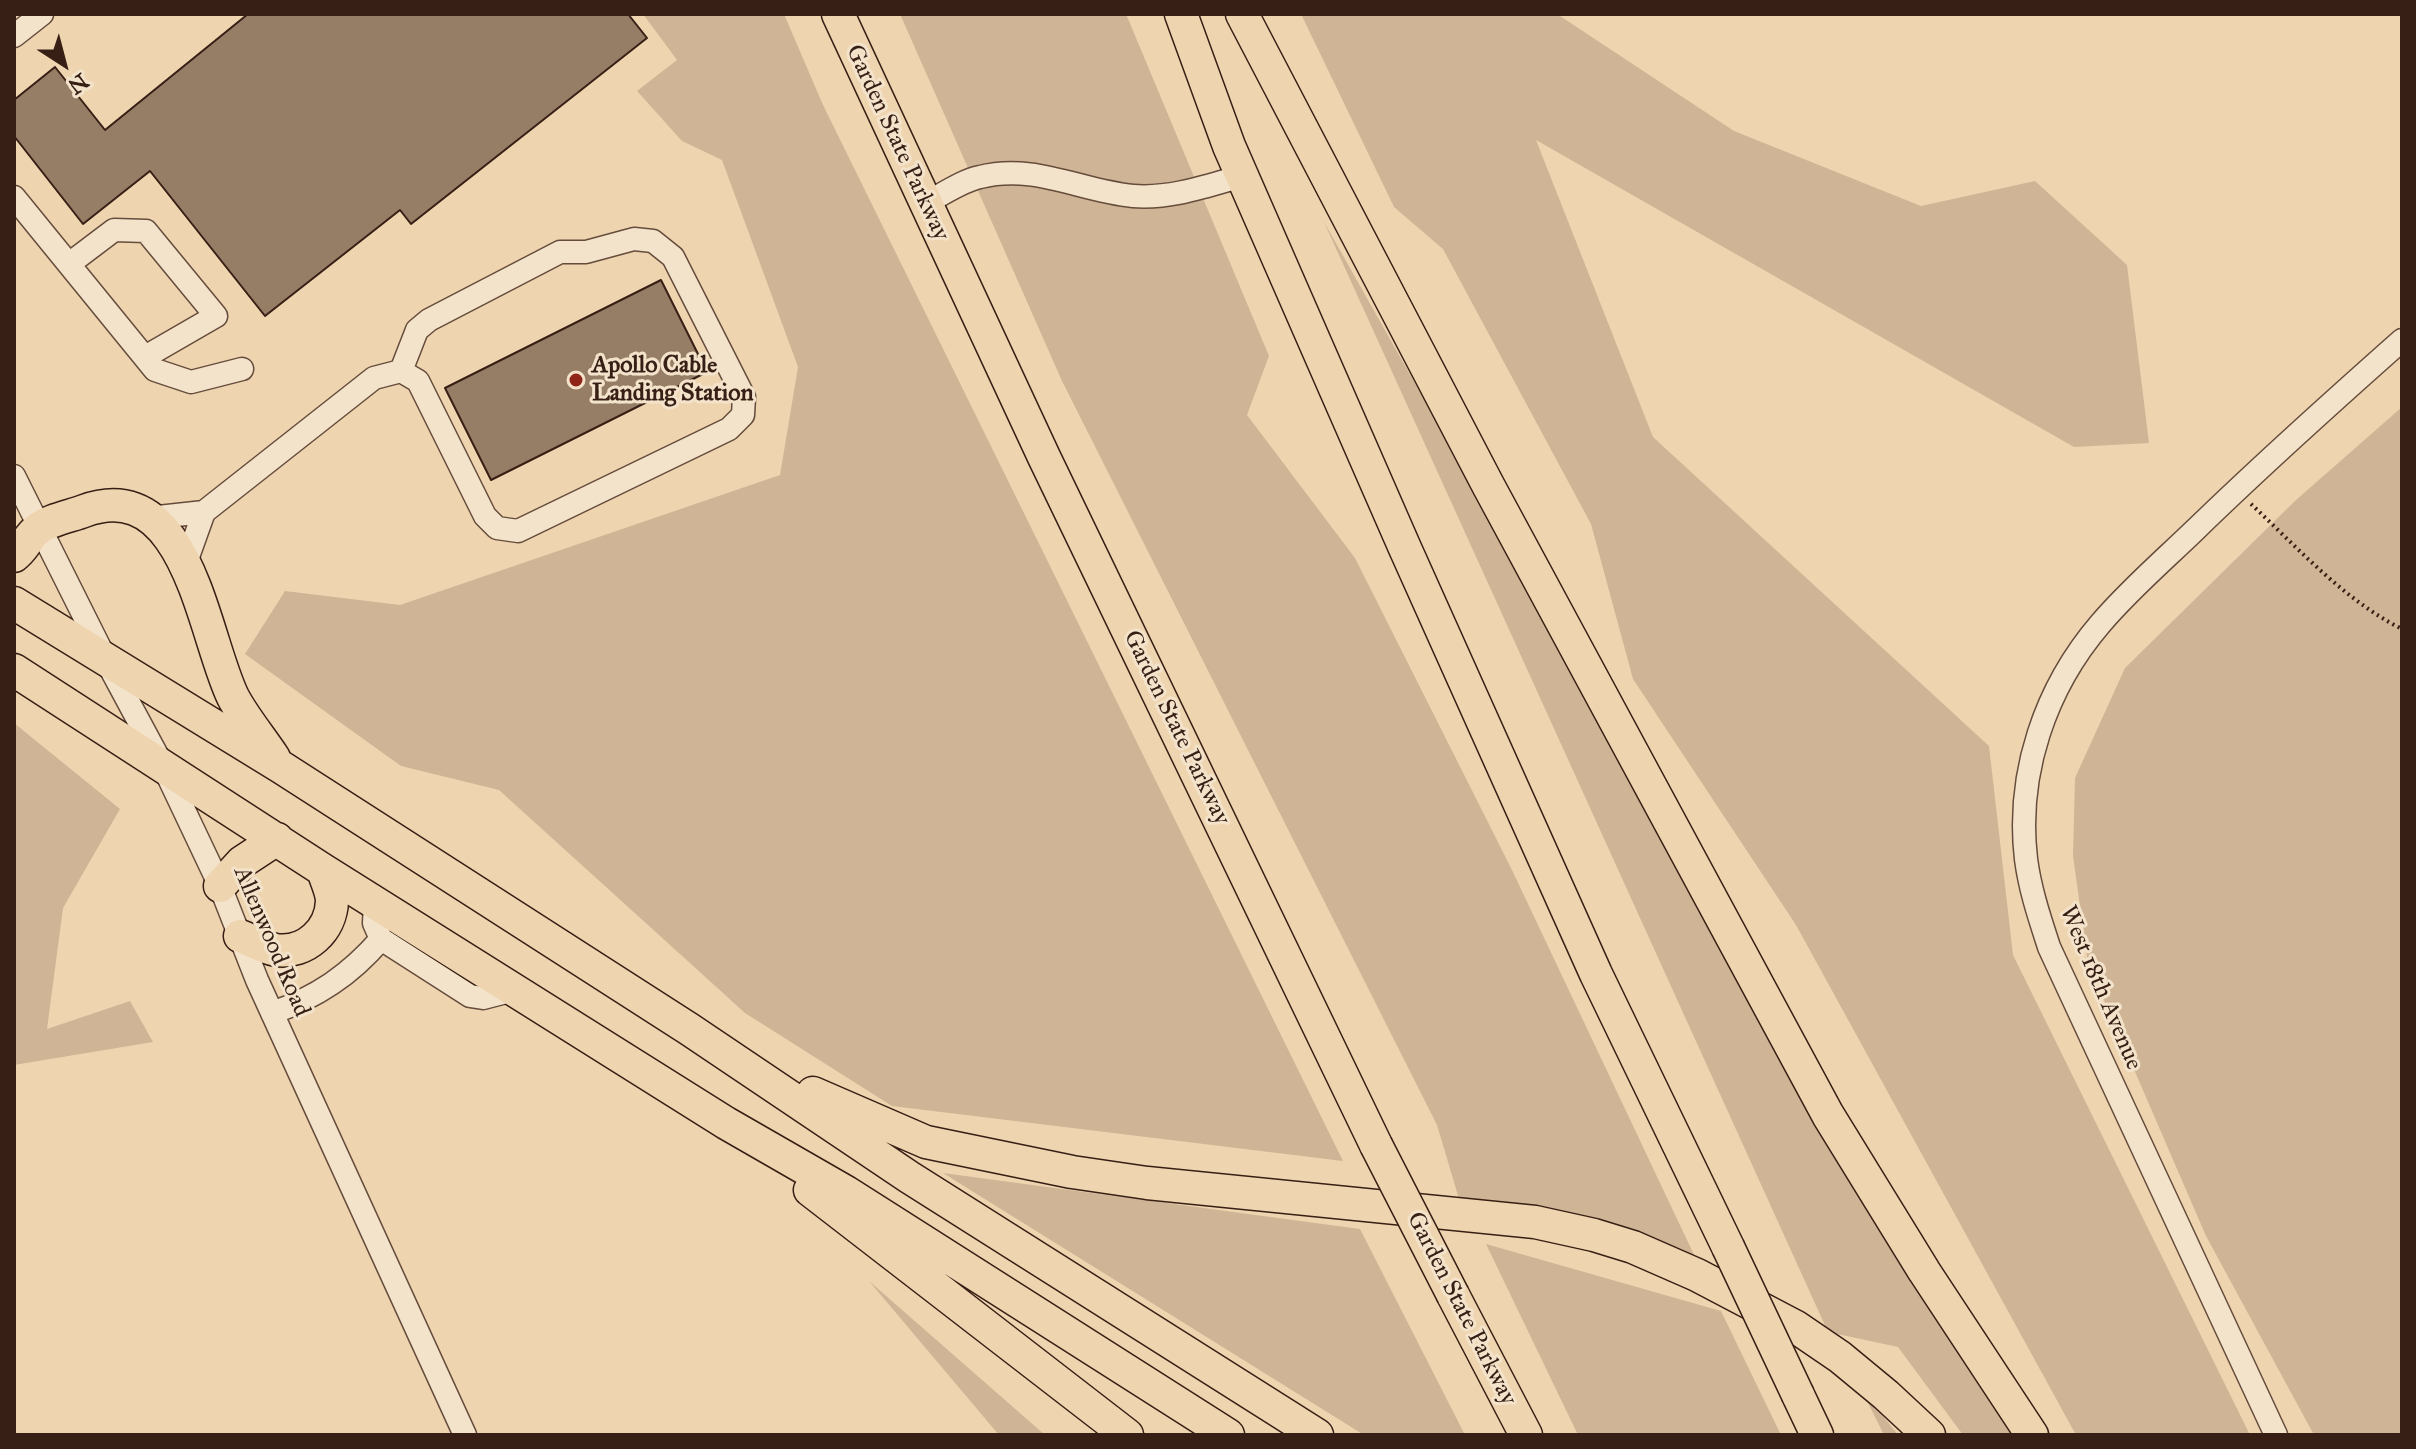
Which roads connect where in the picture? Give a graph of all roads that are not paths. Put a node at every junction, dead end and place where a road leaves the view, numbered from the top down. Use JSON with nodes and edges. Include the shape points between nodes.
{"nodes":[{"id":1,"x":42,"y":14,"type":"edge"},
{"id":2,"x":838,"y":14,"type":"edge"},
{"id":3,"x":1181,"y":14,"type":"edge"},
{"id":4,"x":1242,"y":14,"type":"edge"},
{"id":5,"x":14,"y":36,"type":"edge"},
{"id":6,"x":1242,"y":176,"type":"junction"},
{"id":7,"x":14,"y":197,"type":"edge"},
{"id":8,"x":924,"y":204,"type":"junction"},
{"id":9,"x":69,"y":264,"type":"junction"},
{"id":10,"x":2402,"y":340,"type":"edge"},
{"id":11,"x":145,"y":357,"type":"junction"},
{"id":12,"x":242,"y":369,"type":"dead end"},
{"id":13,"x":401,"y":371,"type":"junction"},
{"id":14,"x":14,"y":476,"type":"edge"},
{"id":15,"x":204,"y":512,"type":"junction"},
{"id":16,"x":149,"y":518,"type":"junction"},
{"id":17,"x":38,"y":528,"type":"junction"},
{"id":18,"x":14,"y":556,"type":"edge"},
{"id":19,"x":185,"y":565,"type":"junction"},
{"id":20,"x":14,"y":603,"type":"edge"},
{"id":21,"x":107,"y":662,"type":"junction"},
{"id":22,"x":14,"y":670,"type":"edge"},
{"id":23,"x":281,"y":767,"type":"junction"},
{"id":24,"x":165,"y":770,"type":"junction"},
{"id":25,"x":277,"y":839,"type":"junction"},
{"id":26,"x":323,"y":870,"type":"junction"},
{"id":27,"x":220,"y":886,"type":"junction"},
{"id":28,"x":375,"y":903,"type":"junction"},
{"id":29,"x":240,"y":936,"type":"junction"},
{"id":30,"x":381,"y":939,"type":"junction"},
{"id":31,"x":514,"y":990,"type":"junction"},
{"id":32,"x":272,"y":1013,"type":"junction"},
{"id":33,"x":689,"y":1029,"type":"junction"},
{"id":34,"x":726,"y":1123,"type":"junction"},
{"id":35,"x":465,"y":1435,"type":"edge"},
{"id":36,"x":1127,"y":1435,"type":"edge"},
{"id":37,"x":1228,"y":1435,"type":"edge"},
{"id":38,"x":1317,"y":1435,"type":"edge"},
{"id":39,"x":1526,"y":1435,"type":"edge"},
{"id":40,"x":1817,"y":1435,"type":"edge"},
{"id":41,"x":1929,"y":1435,"type":"edge"},
{"id":42,"x":2032,"y":1435,"type":"edge"},
{"id":43,"x":2276,"y":1435,"type":"edge"}],
"edges":[{"from":1,"to":5,"type":"street"},
{"from":2,"to":8,"type":"highway","name":"Garden State Parkway"},
{"from":3,"to":6,"type":"highway"},
{"from":4,"to":42,"type":"highway","via":[[1828,1115]]},
{"from":6,"to":8,"type":"street","via":[[1167,195],[1132,196],[1009,172],[978,177]]},
{"from":6,"to":40,"type":"highway","bridge":true,"via":[[1590,960]]},
{"from":7,"to":9,"type":"street"},
{"from":8,"to":39,"type":"highway","name":"Garden State Parkway","bridge":true,"via":[[1376,1145]]},
{"from":9,"to":11,"type":"street"},
{"from":9,"to":11,"type":"street","via":[[114,230],[146,231],[216,316]]},
{"from":10,"to":43,"type":"street","name":"West 18th Avenue","via":[[2236,490],[2100,624],[2057,688],[2028,774],[2024,830],[2032,890],[2049,947]]},
{"from":11,"to":12,"type":"street","via":[[155,370],[191,382]]},
{"from":13,"to":13,"type":"street","via":[[418,381],[485,516],[497,528],[518,531],[729,429],[743,415],[744,397],[673,257],[653,241],[634,239],[586,252],[560,252],[429,320],[417,330]]},
{"from":13,"to":15,"type":"street","via":[[374,378]]},
{"from":14,"to":17,"type":"street","name":"Allenwood Road"},
{"from":15,"to":16,"type":"street"},
{"from":15,"to":19,"type":"street"},
{"from":16,"to":17,"type":"highway","via":[[128,507],[99,506]]},
{"from":16,"to":19,"type":"highway","via":[[161,527]]},
{"from":17,"to":18,"type":"highway"},
{"from":17,"to":21,"type":"street","name":"Allenwood Road"},
{"from":19,"to":23,"type":"highway","via":[[233,697]]},
{"from":20,"to":21,"type":"highway"},
{"from":21,"to":23,"type":"highway"},
{"from":21,"to":24,"type":"street","name":"Allenwood Road"},
{"from":22,"to":24,"type":"highway"},
{"from":23,"to":33,"type":"highway"},
{"from":24,"to":25,"type":"highway"},
{"from":24,"to":27,"type":"street","name":"Allenwood Road"},
{"from":25,"to":26,"type":"highway"},
{"from":25,"to":27,"type":"highway","via":[[242,862]]},
{"from":26,"to":28,"type":"highway"},
{"from":26,"to":29,"type":"highway","via":[[332,900],[326,926],[310,942],[276,950]]},
{"from":27,"to":29,"type":"street","name":"Allenwood Road"},
{"from":28,"to":30,"type":"street","via":[[374,923]]},
{"from":28,"to":31,"type":"highway"},
{"from":29,"to":32,"type":"street","name":"Allenwood Road"},
{"from":30,"to":31,"type":"street","via":[[470,996]]},
{"from":30,"to":32,"type":"street","via":[[330,987]]},
{"from":31,"to":34,"type":"highway"},
{"from":32,"to":35,"type":"street","name":"Allenwood Road"},
{"from":33,"to":38,"type":"highway","via":[[909,1177]]},
{"from":33,"to":41,"type":"highway","via":[[849,1111],[950,1148],[1147,1183],[1535,1222],[1633,1247],[1796,1327],[1840,1357]]},
{"from":34,"to":36,"type":"highway"},
{"from":34,"to":37,"type":"highway","via":[[846,1192]]}]}
